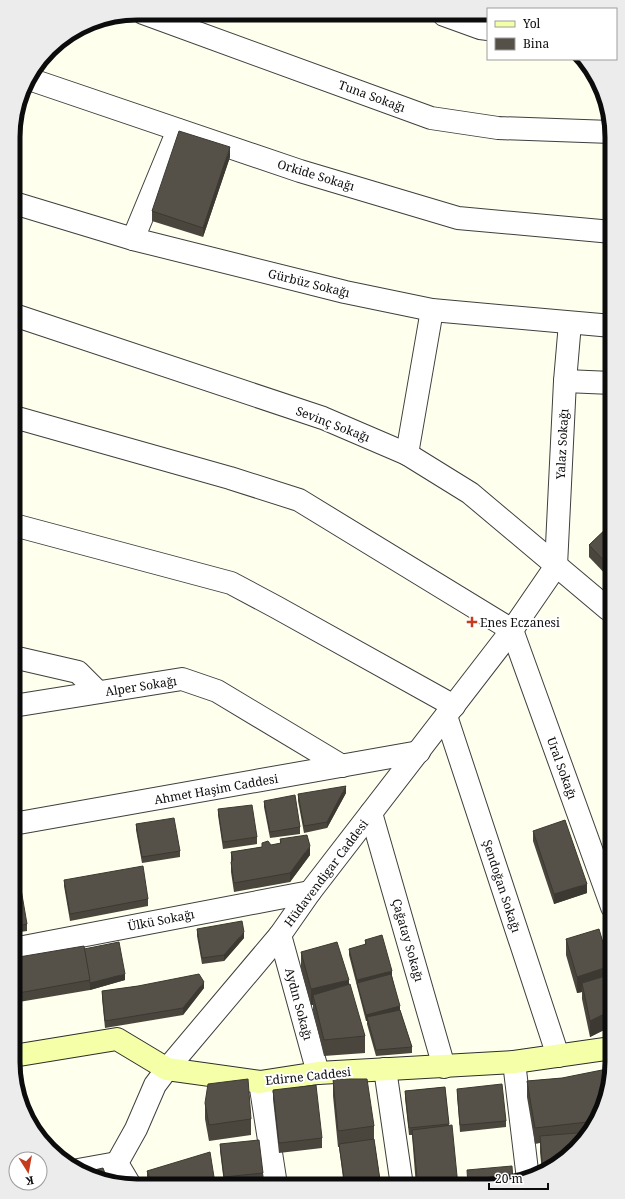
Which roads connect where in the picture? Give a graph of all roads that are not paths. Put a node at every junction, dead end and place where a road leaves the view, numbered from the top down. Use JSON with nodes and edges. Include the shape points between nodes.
{"nodes":[{"id":1,"x":163,"y":20,"type":"edge"},
{"id":2,"x":458,"y":20,"type":"edge"},
{"id":3,"x":487,"y":29,"type":"edge"},
{"id":4,"x":35,"y":80,"type":"edge"},
{"id":5,"x":178,"y":130,"type":"junction"},
{"id":6,"x":605,"y":132,"type":"edge"},
{"id":7,"x":20,"y":205,"type":"edge"},
{"id":8,"x":605,"y":231,"type":"edge"},
{"id":9,"x":133,"y":239,"type":"junction"},
{"id":10,"x":432,"y":310,"type":"junction"},
{"id":11,"x":20,"y":317,"type":"edge"},
{"id":12,"x":570,"y":322,"type":"junction"},
{"id":13,"x":605,"y":325,"type":"edge"},
{"id":14,"x":564,"y":381,"type":"junction"},
{"id":15,"x":605,"y":382,"type":"edge"},
{"id":16,"x":20,"y":419,"type":"edge"},
{"id":17,"x":407,"y":454,"type":"junction"},
{"id":18,"x":20,"y":527,"type":"edge"},
{"id":19,"x":556,"y":566,"type":"junction"},
{"id":20,"x":605,"y":607,"type":"edge"},
{"id":21,"x":512,"y":630,"type":"junction"},
{"id":22,"x":20,"y":659,"type":"edge"},
{"id":23,"x":98,"y":692,"type":"junction"},
{"id":24,"x":20,"y":705,"type":"edge"},
{"id":25,"x":450,"y":711,"type":"junction"},
{"id":26,"x":418,"y":752,"type":"junction"},
{"id":27,"x":342,"y":766,"type":"junction"},
{"id":28,"x":371,"y":813,"type":"junction"},
{"id":29,"x":20,"y":823,"type":"edge"},
{"id":30,"x":605,"y":888,"type":"edge"},
{"id":31,"x":310,"y":892,"type":"junction"},
{"id":32,"x":280,"y":935,"type":"junction"},
{"id":33,"x":20,"y":948,"type":"edge"},
{"id":34,"x":605,"y":1049,"type":"edge"},
{"id":35,"x":20,"y":1055,"type":"edge"},
{"id":36,"x":558,"y":1056,"type":"junction"},
{"id":37,"x":514,"y":1062,"type":"junction"},
{"id":38,"x":444,"y":1067,"type":"junction"},
{"id":39,"x":167,"y":1069,"type":"junction"},
{"id":40,"x":385,"y":1069,"type":"junction"},
{"id":41,"x":318,"y":1073,"type":"junction"},
{"id":42,"x":260,"y":1082,"type":"junction"},
{"id":43,"x":117,"y":1163,"type":"junction"},
{"id":44,"x":88,"y":1168,"type":"edge"},
{"id":45,"x":527,"y":1173,"type":"edge"},
{"id":46,"x":126,"y":1178,"type":"edge"},
{"id":47,"x":275,"y":1179,"type":"edge"},
{"id":48,"x":401,"y":1179,"type":"edge"}],
"edges":[{"from":1,"to":6,"type":"street","name":"Tuna Sokağı","via":[[431,118],[498,128]]},
{"from":2,"to":3,"type":"street"},
{"from":4,"to":5,"type":"street","name":"Orkide Sokağı"},
{"from":5,"to":8,"type":"street","name":"Orkide Sokağı","via":[[300,171],[458,218]]},
{"from":5,"to":9,"type":"street"},
{"from":7,"to":9,"type":"street","name":"Gürbüz Sokağı"},
{"from":9,"to":10,"type":"street","name":"Gürbüz Sokağı","via":[[345,292]]},
{"from":10,"to":12,"type":"street","name":"Gürbüz Sokağı"},
{"from":10,"to":17,"type":"street"},
{"from":11,"to":17,"type":"street","name":"Sevinç Sokağı","via":[[323,418]]},
{"from":12,"to":13,"type":"street","name":"Gürbüz Sokağı"},
{"from":12,"to":14,"type":"street","name":"Yalaz Sokağı"},
{"from":14,"to":15,"type":"street"},
{"from":14,"to":19,"type":"street","name":"Yalaz Sokağı"},
{"from":16,"to":21,"type":"street","via":[[299,500]]},
{"from":17,"to":19,"type":"street","name":"Sevinç Sokağı","via":[[470,493]]},
{"from":18,"to":25,"type":"street","via":[[231,583]]},
{"from":19,"to":20,"type":"street","name":"Sevinç Sokağı"},
{"from":19,"to":21,"type":"street","name":"Hüdavendigar Caddesi"},
{"from":21,"to":25,"type":"street","name":"Hüdavendigar Caddesi"},
{"from":21,"to":30,"type":"street","name":"Ural Sokağı"},
{"from":22,"to":23,"type":"street","via":[[78,672]]},
{"from":23,"to":24,"type":"street","name":"Alper Sokağı"},
{"from":23,"to":27,"type":"street","name":"Alper Sokağı","via":[[182,679],[217,691]]},
{"from":25,"to":26,"type":"street","name":"Hüdavendigar Caddesi"},
{"from":25,"to":36,"type":"street","name":"Şendoğan Sokağı"},
{"from":26,"to":27,"type":"street","name":"Ahmet Haşim Caddesi"},
{"from":26,"to":28,"type":"street","name":"Hüdavendigar Caddesi"},
{"from":27,"to":29,"type":"street","name":"Ahmet Haşim Caddesi"},
{"from":28,"to":31,"type":"street","name":"Hüdavendigar Caddesi"},
{"from":28,"to":38,"type":"street","name":"Çağatay Sokağı"},
{"from":31,"to":32,"type":"street","name":"Hüdavendigar Caddesi"},
{"from":31,"to":33,"type":"street","name":"Ülkü Sokağı"},
{"from":32,"to":39,"type":"street","name":"Hüdavendigar Caddesi"},
{"from":32,"to":41,"type":"street","name":"Aydın Sokağı"},
{"from":34,"to":36,"type":"main road","name":"Edirne Caddesi"},
{"from":35,"to":39,"type":"main road","name":"Edirne Caddesi","via":[[117,1039]]},
{"from":36,"to":37,"type":"main road","name":"Edirne Caddesi"},
{"from":37,"to":38,"type":"main road","name":"Edirne Caddesi"},
{"from":37,"to":45,"type":"street"},
{"from":38,"to":40,"type":"main road","name":"Edirne Caddesi"},
{"from":39,"to":42,"type":"main road","name":"Edirne Caddesi"},
{"from":39,"to":43,"type":"street","name":"Hüdavendigar Caddesi","via":[[156,1085]]},
{"from":40,"to":41,"type":"main road","name":"Edirne Caddesi"},
{"from":40,"to":48,"type":"street"},
{"from":41,"to":42,"type":"main road","name":"Edirne Caddesi"},
{"from":42,"to":47,"type":"street"},
{"from":43,"to":44,"type":"street"},
{"from":43,"to":46,"type":"street"}]}
